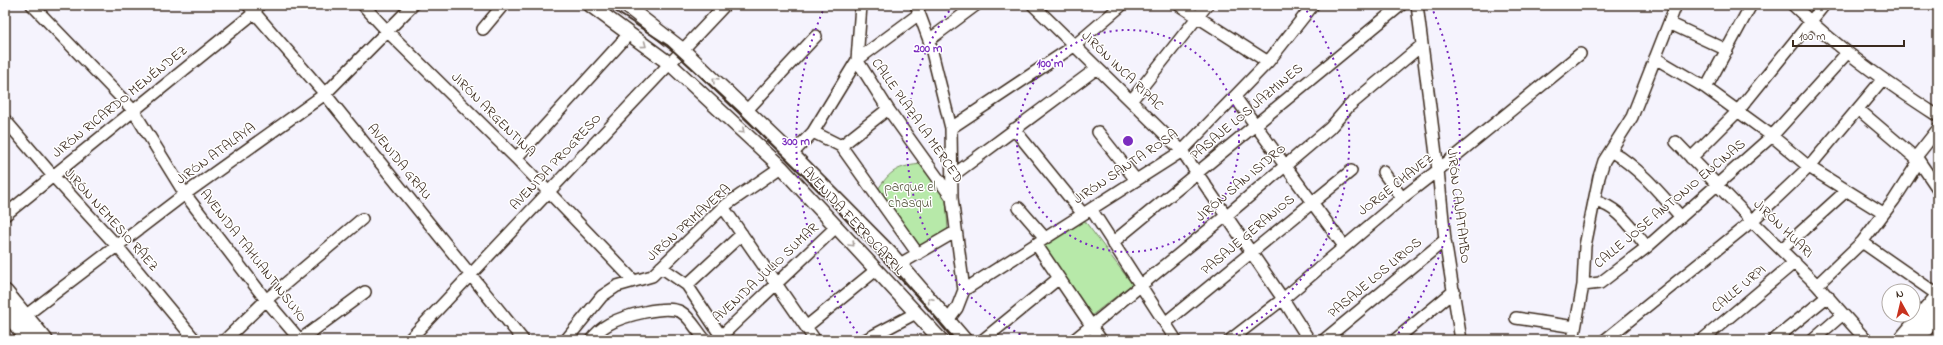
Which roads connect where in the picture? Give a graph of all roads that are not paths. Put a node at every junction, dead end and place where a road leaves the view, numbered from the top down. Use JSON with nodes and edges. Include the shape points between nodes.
{"nodes":[{"id":1,"x":32,"y":5,"type":"edge"},
{"id":2,"x":363,"y":5,"type":"edge"},
{"id":3,"x":413,"y":5,"type":"edge"},
{"id":4,"x":503,"y":5,"type":"edge"},
{"id":5,"x":590,"y":5,"type":"edge"},
{"id":6,"x":624,"y":5,"type":"edge"},
{"id":7,"x":725,"y":5,"type":"edge"},
{"id":8,"x":860,"y":5,"type":"edge"},
{"id":9,"x":976,"y":5,"type":"edge"},
{"id":10,"x":1033,"y":5,"type":"edge"},
{"id":11,"x":1122,"y":5,"type":"edge"},
{"id":12,"x":1179,"y":5,"type":"edge"},
{"id":13,"x":1207,"y":5,"type":"edge"},
{"id":14,"x":1313,"y":5,"type":"edge"},
{"id":15,"x":1401,"y":5,"type":"edge"},
{"id":16,"x":1417,"y":5,"type":"edge"},
{"id":17,"x":1676,"y":5,"type":"edge"},
{"id":18,"x":1751,"y":5,"type":"edge"},
{"id":19,"x":1793,"y":5,"type":"edge"},
{"id":20,"x":1824,"y":5,"type":"edge"},
{"id":21,"x":253,"y":8,"type":"edge"},
{"id":22,"x":917,"y":10,"type":"edge"},
{"id":23,"x":1198,"y":18,"type":"junction"},
{"id":24,"x":1811,"y":22,"type":"junction"},
{"id":25,"x":1669,"y":23,"type":"junction"},
{"id":26,"x":483,"y":29,"type":"dead end"},
{"id":27,"x":388,"y":32,"type":"junction"},
{"id":28,"x":629,"y":34,"type":"junction"},
{"id":29,"x":816,"y":36,"type":"dead end"},
{"id":30,"x":929,"y":40,"type":"junction"},
{"id":31,"x":1422,"y":45,"type":"junction"},
{"id":32,"x":1074,"y":46,"type":"junction"},
{"id":33,"x":683,"y":50,"type":"junction"},
{"id":34,"x":1728,"y":50,"type":"junction"},
{"id":35,"x":1847,"y":53,"type":"junction"},
{"id":36,"x":1580,"y":54,"type":"dead end"},
{"id":37,"x":1655,"y":58,"type":"junction"},
{"id":38,"x":857,"y":60,"type":"junction"},
{"id":39,"x":1268,"y":62,"type":"junction"},
{"id":40,"x":670,"y":64,"type":"junction"},
{"id":41,"x":1096,"y":68,"type":"junction"},
{"id":42,"x":1882,"y":80,"type":"junction"},
{"id":43,"x":1706,"y":88,"type":"junction"},
{"id":44,"x":326,"y":94,"type":"junction"},
{"id":45,"x":1234,"y":97,"type":"junction"},
{"id":46,"x":1131,"y":101,"type":"junction"},
{"id":47,"x":888,"y":109,"type":"junction"},
{"id":48,"x":1858,"y":109,"type":"junction"},
{"id":49,"x":133,"y":110,"type":"junction"},
{"id":50,"x":747,"y":110,"type":"junction"},
{"id":51,"x":1738,"y":111,"type":"junction"},
{"id":52,"x":1938,"y":116,"type":"edge"},
{"id":53,"x":5,"y":120,"type":"edge"},
{"id":54,"x":1256,"y":125,"type":"junction"},
{"id":55,"x":951,"y":128,"type":"junction"},
{"id":56,"x":1014,"y":129,"type":"junction"},
{"id":57,"x":1938,"y":129,"type":"edge"},
{"id":58,"x":813,"y":132,"type":"junction"},
{"id":59,"x":1098,"y":132,"type":"dead end"},
{"id":60,"x":1772,"y":136,"type":"junction"},
{"id":61,"x":1676,"y":142,"type":"dead end"},
{"id":62,"x":841,"y":146,"type":"junction"},
{"id":63,"x":1182,"y":151,"type":"junction"},
{"id":64,"x":1611,"y":151,"type":"junction"},
{"id":65,"x":792,"y":154,"type":"junction"},
{"id":66,"x":516,"y":158,"type":"junction"},
{"id":67,"x":1691,"y":158,"type":"junction"},
{"id":68,"x":1917,"y":160,"type":"junction"},
{"id":69,"x":1286,"y":166,"type":"junction"},
{"id":70,"x":781,"y":167,"type":"junction"},
{"id":71,"x":1809,"y":167,"type":"junction"},
{"id":72,"x":1351,"y":170,"type":"dead end"},
{"id":73,"x":1438,"y":170,"type":"junction"},
{"id":74,"x":1383,"y":172,"type":"dead end"},
{"id":75,"x":1197,"y":173,"type":"junction"},
{"id":76,"x":53,"y":176,"type":"junction"},
{"id":77,"x":952,"y":176,"type":"junction"},
{"id":78,"x":1136,"y":180,"type":"junction"},
{"id":79,"x":1718,"y":186,"type":"junction"},
{"id":80,"x":1938,"y":189,"type":"edge"},
{"id":81,"x":1846,"y":191,"type":"junction"},
{"id":82,"x":549,"y":192,"type":"junction"},
{"id":83,"x":185,"y":194,"type":"junction"},
{"id":84,"x":952,"y":198,"type":"junction"},
{"id":85,"x":1402,"y":198,"type":"junction"},
{"id":86,"x":1594,"y":201,"type":"junction"},
{"id":87,"x":1312,"y":202,"type":"junction"},
{"id":88,"x":723,"y":207,"type":"junction"},
{"id":89,"x":1019,"y":208,"type":"dead end"},
{"id":90,"x":1087,"y":211,"type":"junction"},
{"id":91,"x":1883,"y":213,"type":"junction"},
{"id":92,"x":5,"y":214,"type":"edge"},
{"id":93,"x":1227,"y":216,"type":"junction"},
{"id":94,"x":1682,"y":217,"type":"junction"},
{"id":95,"x":362,"y":219,"type":"dead end"},
{"id":96,"x":1752,"y":221,"type":"junction"},
{"id":97,"x":836,"y":227,"type":"junction"},
{"id":98,"x":955,"y":232,"type":"junction"},
{"id":99,"x":742,"y":234,"type":"junction"},
{"id":100,"x":1446,"y":240,"type":"junction"},
{"id":101,"x":1041,"y":241,"type":"junction"},
{"id":102,"x":1862,"y":242,"type":"junction"},
{"id":103,"x":1112,"y":243,"type":"junction"},
{"id":104,"x":117,"y":246,"type":"junction"},
{"id":105,"x":1344,"y":246,"type":"junction"},
{"id":106,"x":1647,"y":247,"type":"junction"},
{"id":107,"x":1782,"y":249,"type":"junction"},
{"id":108,"x":1251,"y":252,"type":"junction"},
{"id":109,"x":918,"y":254,"type":"junction"},
{"id":110,"x":1796,"y":262,"type":"junction"},
{"id":111,"x":900,"y":264,"type":"junction"},
{"id":112,"x":661,"y":267,"type":"junction"},
{"id":113,"x":876,"y":270,"type":"junction"},
{"id":114,"x":471,"y":275,"type":"junction"},
{"id":115,"x":1059,"y":278,"type":"junction"},
{"id":116,"x":634,"y":281,"type":"junction"},
{"id":117,"x":776,"y":284,"type":"junction"},
{"id":118,"x":1583,"y":285,"type":"junction"},
{"id":119,"x":1817,"y":285,"type":"junction"},
{"id":120,"x":687,"y":286,"type":"junction"},
{"id":121,"x":1140,"y":286,"type":"junction"},
{"id":122,"x":964,"y":290,"type":"junction"},
{"id":123,"x":1454,"y":291,"type":"junction"},
{"id":124,"x":5,"y":292,"type":"edge"},
{"id":125,"x":364,"y":292,"type":"dead end"},
{"id":126,"x":1938,"y":295,"type":"edge"},
{"id":127,"x":1828,"y":296,"type":"junction"},
{"id":128,"x":1283,"y":299,"type":"junction"},
{"id":129,"x":266,"y":300,"type":"junction"},
{"id":130,"x":916,"y":313,"type":"junction"},
{"id":131,"x":1843,"y":314,"type":"junction"},
{"id":132,"x":13,"y":315,"type":"edge"},
{"id":133,"x":1938,"y":315,"type":"edge"},
{"id":134,"x":1516,"y":318,"type":"dead end"},
{"id":135,"x":948,"y":320,"type":"junction"},
{"id":136,"x":1164,"y":323,"type":"junction"},
{"id":137,"x":1091,"y":326,"type":"junction"},
{"id":138,"x":1575,"y":326,"type":"junction"},
{"id":139,"x":806,"y":327,"type":"junction"},
{"id":140,"x":719,"y":338,"type":"edge"},
{"id":141,"x":29,"y":340,"type":"edge"},
{"id":142,"x":45,"y":340,"type":"edge"},
{"id":143,"x":195,"y":340,"type":"edge"},
{"id":144,"x":225,"y":340,"type":"edge"},
{"id":145,"x":300,"y":340,"type":"edge"},
{"id":146,"x":409,"y":340,"type":"edge"},
{"id":147,"x":523,"y":340,"type":"edge"},
{"id":148,"x":566,"y":340,"type":"edge"},
{"id":149,"x":591,"y":340,"type":"edge"},
{"id":150,"x":704,"y":340,"type":"edge"},
{"id":151,"x":815,"y":340,"type":"edge"},
{"id":152,"x":865,"y":340,"type":"edge"},
{"id":153,"x":941,"y":340,"type":"edge"},
{"id":154,"x":965,"y":340,"type":"edge"},
{"id":155,"x":983,"y":340,"type":"edge"},
{"id":156,"x":1074,"y":340,"type":"edge"},
{"id":157,"x":1101,"y":340,"type":"edge"},
{"id":158,"x":1176,"y":340,"type":"edge"},
{"id":159,"x":1230,"y":340,"type":"edge"},
{"id":160,"x":1309,"y":340,"type":"edge"},
{"id":161,"x":1324,"y":340,"type":"edge"},
{"id":162,"x":1395,"y":340,"type":"edge"},
{"id":163,"x":1461,"y":340,"type":"edge"},
{"id":164,"x":1573,"y":340,"type":"edge"},
{"id":165,"x":1605,"y":340,"type":"edge"},
{"id":166,"x":1702,"y":340,"type":"edge"},
{"id":167,"x":1774,"y":340,"type":"edge"},
{"id":168,"x":1813,"y":340,"type":"edge"},
{"id":169,"x":1866,"y":340,"type":"edge"},
{"id":170,"x":1900,"y":340,"type":"edge"},
{"id":171,"x":1916,"y":340,"type":"edge"}],
"edges":[{"from":1,"to":49,"type":"street","name":"AVENIDA TAHUANTINSUYO"},
{"from":2,"to":27,"type":"street","name":"JIRÓN ARGENTINA"},
{"from":3,"to":27,"type":"street","name":"JIRÓN ATALAYA"},
{"from":4,"to":26,"type":"street"},
{"from":5,"to":28,"type":"main road","name":"AVENIDA FERROCARRIL"},
{"from":6,"to":33,"type":"main road","name":"AVENIDA FERROCARRIL"},
{"from":7,"to":33,"type":"street","name":"AVENIDA PROGRESO"},
{"from":8,"to":38,"type":"street"},
{"from":9,"to":30,"type":"street"},
{"from":10,"to":32,"type":"street","name":"JIRÓN INCA RIPAC"},
{"from":11,"to":32,"type":"street"},
{"from":12,"to":23,"type":"street"},
{"from":13,"to":23,"type":"street"},
{"from":14,"to":39,"type":"street","name":"JIRÓN SANTA ROSA"},
{"from":15,"to":54,"type":"street","name":"PASAJE LOS JAZMINES"},
{"from":16,"to":31,"type":"street","name":"JIRÓN CAJATAMBO"},
{"from":17,"to":25,"type":"street"},
{"from":18,"to":34,"type":"street"},
{"from":19,"to":24,"type":"street"},
{"from":20,"to":24,"type":"street"},
{"from":21,"to":44,"type":"street","name":"AVENIDA GRAU"},
{"from":21,"to":49,"type":"street","name":"JIRÓN RICARDO MENÉNDEZ"},
{"from":22,"to":30,"type":"street"},
{"from":22,"to":38,"type":"street"},
{"from":23,"to":39,"type":"street"},
{"from":23,"to":46,"type":"street"},
{"from":24,"to":35,"type":"street"},
{"from":24,"to":51,"type":"street"},
{"from":25,"to":34,"type":"street"},
{"from":25,"to":37,"type":"street"},
{"from":27,"to":44,"type":"street","name":"JIRÓN ATALAYA"},
{"from":27,"to":66,"type":"street","name":"JIRÓN ARGENTINA"},
{"from":28,"to":40,"type":"main road","name":"AVENIDA FERROCARRIL","one_way":true},
{"from":28,"to":66,"type":"street"},
{"from":29,"to":50,"type":"street"},
{"from":30,"to":55,"type":"street"},
{"from":31,"to":69,"type":"street","name":"JIRÓN SAN ISIDRO","via":[[1349,106],[1330,128]]},
{"from":31,"to":73,"type":"street","name":"JIRÓN CAJATAMBO"},
{"from":32,"to":41,"type":"street","name":"JIRÓN INCA RIPAC"},
{"from":32,"to":55,"type":"street"},
{"from":33,"to":40,"type":"street","name":"AVENIDA PROGRESO"},
{"from":50,"to":33,"type":"main road","name":"AVENIDA FERROCARRIL","one_way":true},
{"from":34,"to":43,"type":"street"},
{"from":35,"to":42,"type":"street"},
{"from":35,"to":60,"type":"street","name":"CALLE JOSE ANTONIO ENCINAS"},
{"from":36,"to":73,"type":"street","name":"JORGE CHAVEZ"},
{"from":37,"to":43,"type":"street"},
{"from":37,"to":64,"type":"street","via":[[1632,117]]},
{"from":38,"to":47,"type":"street","name":"CALLE PLAZA LA MERCED"},
{"from":38,"to":58,"type":"street"},
{"from":39,"to":45,"type":"street","name":"JIRÓN SANTA ROSA"},
{"from":40,"to":70,"type":"main road","name":"AVENIDA FERROCARRIL","one_way":true},
{"from":40,"to":82,"type":"street","name":"AVENIDA PROGRESO"},
{"from":41,"to":46,"type":"street","name":"JIRÓN INCA RIPAC"},
{"from":41,"to":56,"type":"street"},
{"from":42,"to":48,"type":"street"},
{"from":42,"to":52,"type":"street"},
{"from":43,"to":51,"type":"street"},
{"from":44,"to":83,"type":"street","name":"JIRÓN ATALAYA"},
{"from":44,"to":114,"type":"street","name":"AVENIDA GRAU"},
{"from":45,"to":54,"type":"street"},
{"from":45,"to":63,"type":"street","name":"JIRÓN SANTA ROSA"},
{"from":46,"to":63,"type":"street","name":"JIRÓN INCA RIPAC"},
{"from":47,"to":62,"type":"street"},
{"from":47,"to":84,"type":"street","name":"CALLE PLAZA LA MERCED"},
{"from":48,"to":68,"type":"street"},
{"from":48,"to":71,"type":"street"},
{"from":49,"to":76,"type":"street","name":"JIRÓN RICARDO MENÉNDEZ"},
{"from":49,"to":83,"type":"street","name":"AVENIDA TAHUANTINSUYO"},
{"from":50,"to":65,"type":"main road","name":"AVENIDA FERROCARRIL"},
{"from":51,"to":60,"type":"street"},
{"from":51,"to":67,"type":"street"},
{"from":53,"to":76,"type":"street","name":"JIRÓN NEMESIO RÁEZ"},
{"from":54,"to":69,"type":"street"},
{"from":54,"to":75,"type":"street","name":"PASAJE LOS JAZMINES"},
{"from":55,"to":77,"type":"street"},
{"from":56,"to":77,"type":"street"},
{"from":56,"to":90,"type":"street"},
{"from":57,"to":68,"type":"street"},
{"from":58,"to":62,"type":"street"},
{"from":58,"to":65,"type":"street"},
{"from":59,"to":78,"type":"street"},
{"from":60,"to":71,"type":"street"},
{"from":60,"to":79,"type":"street","name":"CALLE JOSE ANTONIO ENCINAS"},
{"from":61,"to":67,"type":"street","name":"JIRÓN HUARI"},
{"from":62,"to":109,"type":"street"},
{"from":63,"to":75,"type":"street","name":"JIRÓN INCA RIPAC"},
{"from":63,"to":78,"type":"street","name":"JIRÓN SANTA ROSA"},
{"from":64,"to":86,"type":"street","via":[[1604,161]]},
{"from":64,"to":94,"type":"street","via":[[1645,176]]},
{"from":65,"to":111,"type":"main road","name":"AVENIDA FERROCARRIL"},
{"from":66,"to":82,"type":"street","name":"JIRÓN ARGENTINA"},
{"from":67,"to":79,"type":"street","name":"JIRÓN HUARI"},
{"from":68,"to":80,"type":"street"},
{"from":68,"to":91,"type":"street","via":[[1894,200]]},
{"from":69,"to":87,"type":"street"},
{"from":69,"to":93,"type":"street","name":"JIRÓN SAN ISIDRO"},
{"from":70,"to":88,"type":"street","name":"JIRÓN PRIMAVERA"},
{"from":70,"to":97,"type":"main road","name":"AVENIDA FERROCARRIL"},
{"from":71,"to":81,"type":"street"},
{"from":71,"to":96,"type":"street"},
{"from":72,"to":87,"type":"street","name":"PASAJE GERANIOS"},
{"from":73,"to":85,"type":"street","name":"JORGE CHAVEZ"},
{"from":73,"to":100,"type":"street","name":"JIRÓN CAJATAMBO"},
{"from":74,"to":85,"type":"street"},
{"from":75,"to":93,"type":"street","name":"JIRÓN INCA RIPAC"},
{"from":75,"to":103,"type":"street","name":"PASAJE LOS JAZMINES"},
{"from":76,"to":92,"type":"street","name":"JIRÓN RICARDO MENÉNDEZ"},
{"from":76,"to":104,"type":"street","name":"JIRÓN NEMESIO RÁEZ"},
{"from":77,"to":84,"type":"street"},
{"from":78,"to":90,"type":"street","name":"JIRÓN SANTA ROSA"},
{"from":79,"to":94,"type":"street","name":"CALLE JOSE ANTONIO ENCINAS"},
{"from":79,"to":96,"type":"street","name":"JIRÓN HUARI"},
{"from":81,"to":91,"type":"street"},
{"from":81,"to":107,"type":"street"},
{"from":82,"to":114,"type":"street","name":"AVENIDA PROGRESO"},
{"from":82,"to":116,"type":"street","name":"JIRÓN ARGENTINA"},
{"from":83,"to":104,"type":"street","name":"JIRÓN ATALAYA"},
{"from":83,"to":129,"type":"street","name":"AVENIDA TAHUANTINSUYO"},
{"from":84,"to":98,"type":"street"},
{"from":85,"to":105,"type":"street","name":"JORGE CHAVEZ"},
{"from":86,"to":106,"type":"street","via":[[1615,209]]},
{"from":86,"to":118,"type":"street","via":[[1585,246]]},
{"from":87,"to":105,"type":"street"},
{"from":87,"to":108,"type":"street","name":"PASAJE GERANIOS"},
{"from":88,"to":99,"type":"street"},
{"from":88,"to":112,"type":"street","name":"JIRÓN PRIMAVERA"},
{"from":89,"to":101,"type":"street"},
{"from":90,"to":101,"type":"street","name":"JIRÓN SANTA ROSA"},
{"from":90,"to":103,"type":"street"},
{"from":91,"to":102,"type":"street"},
{"from":93,"to":108,"type":"street","name":"JIRÓN INCA RIPAC"},
{"from":93,"to":121,"type":"street","name":"JIRÓN SAN ISIDRO"},
{"from":94,"to":106,"type":"street","name":"CALLE JOSE ANTONIO ENCINAS"},
{"from":95,"to":129,"type":"street"},
{"from":96,"to":107,"type":"street","name":"JIRÓN HUARI"},
{"from":96,"to":165,"type":"street"},
{"from":97,"to":113,"type":"main road","name":"AVENIDA FERROCARRIL","one_way":true},
{"from":97,"to":117,"type":"street","name":"AVENIDA JULIO SUMAR"},
{"from":98,"to":109,"type":"street"},
{"from":98,"to":122,"type":"street"},
{"from":99,"to":117,"type":"street"},
{"from":99,"to":120,"type":"street"},
{"from":100,"to":123,"type":"street","name":"JIRÓN CAJATAMBO"},
{"from":100,"to":161,"type":"street","name":"PASAJE LOS LIRIOS"},
{"from":101,"to":115,"type":"street"},
{"from":101,"to":122,"type":"street","name":"JIRÓN SANTA ROSA"},
{"from":102,"to":119,"type":"street"},
{"from":102,"to":126,"type":"street"},
{"from":103,"to":121,"type":"street"},
{"from":104,"to":132,"type":"street","name":"JIRÓN ATALAYA"},
{"from":104,"to":143,"type":"street","name":"JIRÓN NEMESIO RÁEZ"},
{"from":105,"to":128,"type":"street","name":"JORGE CHAVEZ"},
{"from":106,"to":118,"type":"street","name":"CALLE JOSE ANTONIO ENCINAS","via":[[1600,283]]},
{"from":107,"to":110,"type":"street","name":"JIRÓN HUARI"},
{"from":108,"to":128,"type":"street","name":"JIRÓN INCA RIPAC"},
{"from":108,"to":136,"type":"street","name":"PASAJE GERANIOS"},
{"from":109,"to":111,"type":"street"},
{"from":110,"to":119,"type":"street","name":"JIRÓN HUARI"},
{"from":110,"to":166,"type":"street","name":"CALLE URPI"},
{"from":135,"to":111,"type":"main road","name":"AVENIDA FERROCARRIL","one_way":true},
{"from":112,"to":116,"type":"street","name":"JIRÓN PRIMAVERA","via":[[652,276]]},
{"from":112,"to":120,"type":"street"},
{"from":113,"to":130,"type":"main road","name":"AVENIDA FERROCARRIL"},
{"from":113,"to":139,"type":"street"},
{"from":114,"to":146,"type":"street","name":"AVENIDA PROGRESO"},
{"from":114,"to":147,"type":"street","name":"AVENIDA GRAU"},
{"from":115,"to":137,"type":"street"},
{"from":115,"to":155,"type":"street"},
{"from":116,"to":148,"type":"street","via":[[617,286],[602,296]]},
{"from":117,"to":139,"type":"street"},
{"from":117,"to":140,"type":"street","name":"AVENIDA JULIO SUMAR"},
{"from":118,"to":138,"type":"street"},
{"from":119,"to":127,"type":"street","name":"JIRÓN HUARI"},
{"from":120,"to":140,"type":"street"},
{"from":121,"to":136,"type":"street"},
{"from":121,"to":137,"type":"street","name":"JIRÓN SAN ISIDRO"},
{"from":122,"to":135,"type":"street","via":[[957,308]]},
{"from":123,"to":162,"type":"street"},
{"from":123,"to":163,"type":"street","name":"JIRÓN CAJATAMBO"},
{"from":124,"to":132,"type":"highway"},
{"from":125,"to":145,"type":"street"},
{"from":126,"to":170,"type":"main road"},
{"from":127,"to":131,"type":"street","name":"JIRÓN HUARI"},
{"from":127,"to":167,"type":"street"},
{"from":128,"to":159,"type":"street","name":"JORGE CHAVEZ"},
{"from":128,"to":160,"type":"street","name":"JIRÓN INCA RIPAC"},
{"from":129,"to":144,"type":"street"},
{"from":129,"to":145,"type":"street","name":"AVENIDA TAHUANTINSUYO"},
{"from":130,"to":152,"type":"street"},
{"from":130,"to":153,"type":"main road","name":"AVENIDA FERROCARRIL"},
{"from":131,"to":168,"type":"street"},
{"from":131,"to":169,"type":"street","name":"JIRÓN HUARI"},
{"from":132,"to":141,"type":"highway"},
{"from":132,"to":142,"type":"highway"},
{"from":133,"to":171,"type":"main road"},
{"from":134,"to":138,"type":"street"},
{"from":135,"to":154,"type":"main road","name":"AVENIDA FERROCARRIL"},
{"from":136,"to":158,"type":"street"},
{"from":137,"to":156,"type":"street","name":"JIRÓN SAN ISIDRO"},
{"from":137,"to":157,"type":"street"},
{"from":138,"to":164,"type":"street"},
{"from":139,"to":151,"type":"street"},
{"from":149,"to":150,"type":"street","via":[[609,323],[628,316],[671,310],[680,311],[685,315]]}]}
